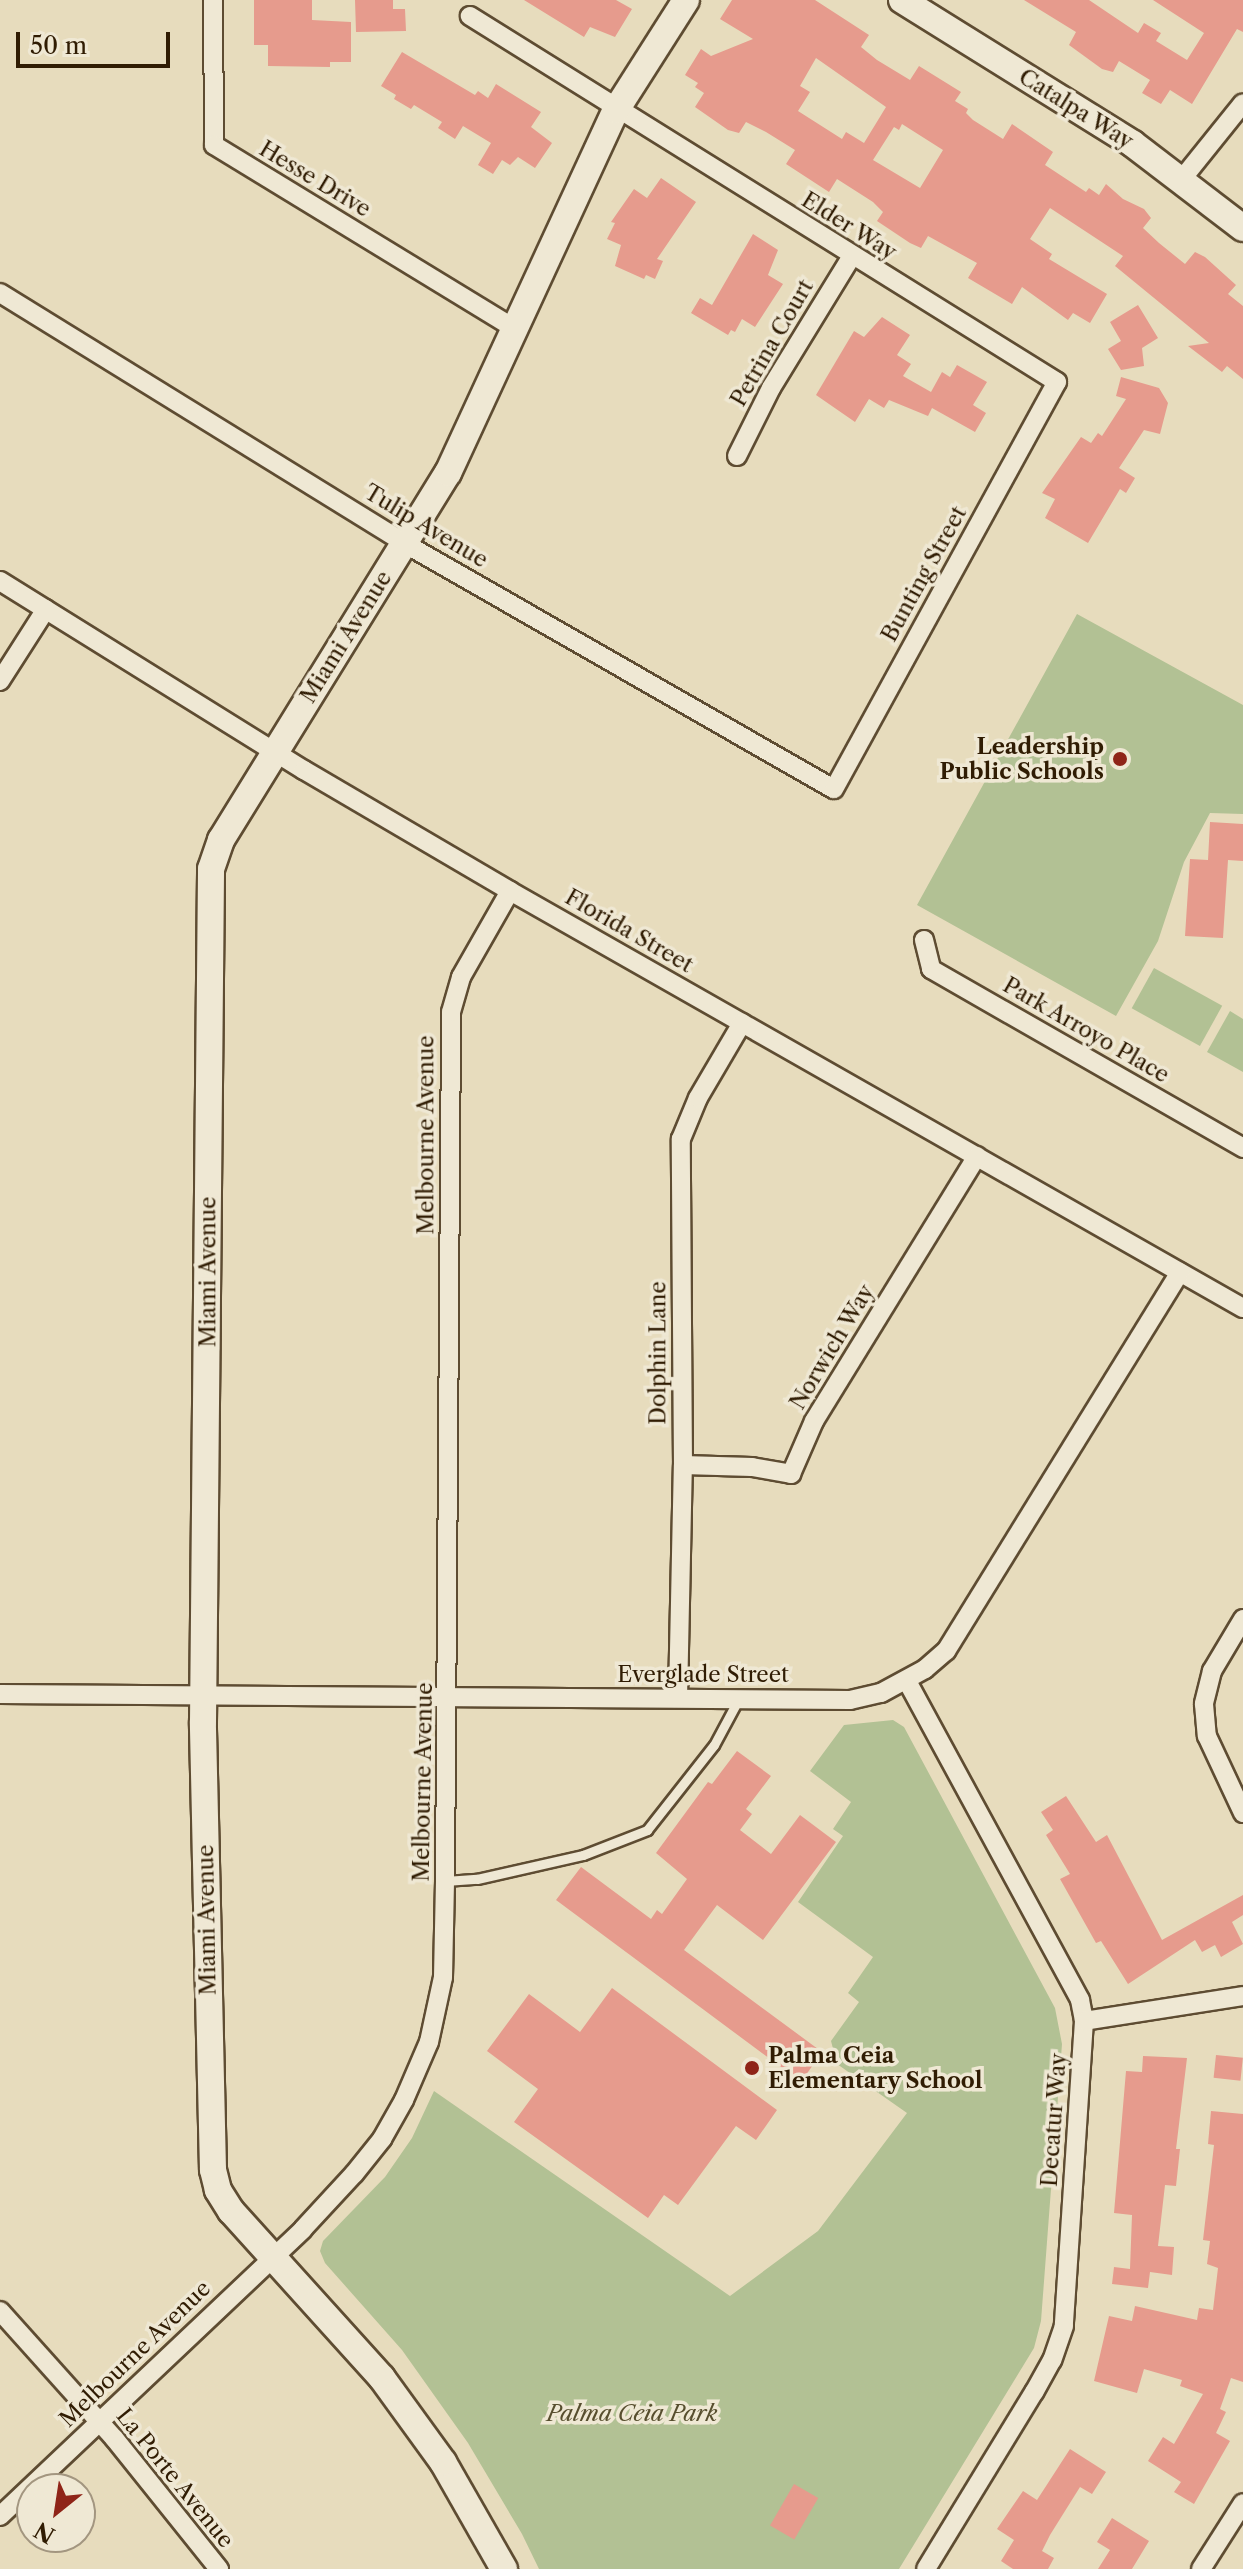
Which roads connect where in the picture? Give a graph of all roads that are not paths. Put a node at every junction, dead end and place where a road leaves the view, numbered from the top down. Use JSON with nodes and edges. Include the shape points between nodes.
{"nodes":[{"id":1,"x":213,"y":0,"type":"edge"},
{"id":2,"x":686,"y":0,"type":"edge"},
{"id":3,"x":902,"y":0,"type":"edge"},
{"id":4,"x":470,"y":16,"type":"dead end"},
{"id":5,"x":1243,"y":103,"type":"edge"},
{"id":6,"x":616,"y":110,"type":"junction"},
{"id":7,"x":1182,"y":179,"type":"junction"},
{"id":8,"x":1243,"y":228,"type":"edge"},
{"id":9,"x":852,"y":256,"type":"junction"},
{"id":10,"x":0,"y":293,"type":"edge"},
{"id":11,"x":515,"y":329,"type":"junction"},
{"id":12,"x":1057,"y":382,"type":"joint"},
{"id":13,"x":737,"y":456,"type":"dead end"},
{"id":14,"x":404,"y":543,"type":"junction"},
{"id":15,"x":0,"y":581,"type":"edge"},
{"id":16,"x":46,"y":609,"type":"junction"},
{"id":17,"x":0,"y":681,"type":"edge"},
{"id":18,"x":275,"y":752,"type":"junction"},
{"id":19,"x":834,"y":789,"type":"joint"},
{"id":20,"x":510,"y":891,"type":"junction"},
{"id":21,"x":924,"y":940,"type":"dead end"},
{"id":22,"x":742,"y":1023,"type":"junction"},
{"id":23,"x":1243,"y":1148,"type":"edge"},
{"id":24,"x":977,"y":1156,"type":"junction"},
{"id":25,"x":1180,"y":1272,"type":"junction"},
{"id":26,"x":1243,"y":1308,"type":"edge"},
{"id":27,"x":683,"y":1465,"type":"junction"},
{"id":28,"x":1243,"y":1619,"type":"edge"},
{"id":29,"x":907,"y":1681,"type":"junction"},
{"id":30,"x":0,"y":1694,"type":"edge"},
{"id":31,"x":204,"y":1698,"type":"junction"},
{"id":32,"x":449,"y":1698,"type":"junction"},
{"id":33,"x":678,"y":1698,"type":"junction"},
{"id":34,"x":739,"y":1699,"type":"junction"},
{"id":35,"x":1243,"y":1813,"type":"edge"},
{"id":36,"x":445,"y":1881,"type":"junction"},
{"id":37,"x":1243,"y":1996,"type":"edge"},
{"id":38,"x":1084,"y":2021,"type":"junction"},
{"id":39,"x":274,"y":2256,"type":"junction"},
{"id":40,"x":0,"y":2311,"type":"edge"},
{"id":41,"x":99,"y":2422,"type":"junction"},
{"id":42,"x":1243,"y":2503,"type":"edge"},
{"id":43,"x":0,"y":2516,"type":"edge"},
{"id":44,"x":219,"y":2569,"type":"edge"},
{"id":45,"x":504,"y":2569,"type":"edge"},
{"id":46,"x":926,"y":2569,"type":"edge"},
{"id":47,"x":1201,"y":2569,"type":"edge"}],
"edges":[{"from":1,"to":11,"type":"street","name":"Hesse Drive","via":[[214,145]]},
{"from":2,"to":6,"type":"street","name":"Miami Avenue"},
{"from":3,"to":7,"type":"street","name":"Catalpa Way"},
{"from":4,"to":6,"type":"street","name":"Elder Way"},
{"from":5,"to":7,"type":"street"},
{"from":6,"to":9,"type":"street","name":"Elder Way"},
{"from":6,"to":11,"type":"street","name":"Miami Avenue"},
{"from":7,"to":8,"type":"street","name":"Catalpa Way"},
{"from":9,"to":12,"type":"street","name":"Elder Way"},
{"from":9,"to":13,"type":"street","name":"Petrina Court","via":[[771,388]]},
{"from":10,"to":14,"type":"street","name":"Tulip Avenue"},
{"from":11,"to":14,"type":"street","name":"Miami Avenue","via":[[472,428]]},
{"from":12,"to":19,"type":"street","name":"Bunting Street"},
{"from":14,"to":18,"type":"street","name":"Miami Avenue"},
{"from":14,"to":19,"type":"street","name":"Tulip Avenue"},
{"from":15,"to":16,"type":"street","name":"Florida Street"},
{"from":16,"to":17,"type":"street"},
{"from":16,"to":18,"type":"street","name":"Florida Street"},
{"from":18,"to":20,"type":"street","name":"Florida Street"},
{"from":18,"to":31,"type":"street","name":"Miami Avenue","via":[[221,840],[211,869]]},
{"from":20,"to":22,"type":"street","name":"Florida Street"},
{"from":20,"to":32,"type":"street","name":"Melbourne Avenue","via":[[461,977],[451,1012]]},
{"from":21,"to":23,"type":"street","name":"Park Arroyo Place","via":[[931,969]]},
{"from":22,"to":24,"type":"street","name":"Florida Street"},
{"from":22,"to":27,"type":"street","name":"Dolphin Lane","via":[[698,1098],[681,1139]]},
{"from":24,"to":25,"type":"street","name":"Florida Street"},
{"from":24,"to":27,"type":"street","name":"Norwich Way","via":[[814,1421],[791,1474]]},
{"from":25,"to":26,"type":"street","name":"Florida Street"},
{"from":25,"to":29,"type":"street","name":"Everglade Street","via":[[946,1651]]},
{"from":27,"to":33,"type":"street","name":"Dolphin Lane"},
{"from":28,"to":35,"type":"street","via":[[1212,1671],[1204,1704],[1207,1736]]},
{"from":29,"to":34,"type":"street","name":"Everglade Street","via":[[850,1700]]},
{"from":29,"to":38,"type":"street","name":"Decatur Way","via":[[1080,2000]]},
{"from":30,"to":31,"type":"street","name":"Everglade Street"},
{"from":31,"to":32,"type":"street","name":"Everglade Street"},
{"from":31,"to":39,"type":"street","name":"Miami Avenue","via":[[213,2170],[231,2211]]},
{"from":32,"to":33,"type":"street","name":"Everglade Street"},
{"from":32,"to":36,"type":"street","name":"Melbourne Avenue"},
{"from":33,"to":34,"type":"street","name":"Everglade Street"},
{"from":34,"to":36,"type":"lane","via":[[714,1745],[647,1830],[583,1855]]},
{"from":36,"to":39,"type":"street","name":"Melbourne Avenue","via":[[443,1977],[429,2042],[404,2100],[354,2174]]},
{"from":37,"to":38,"type":"street"},
{"from":38,"to":46,"type":"street","name":"Decatur Way","via":[[1064,2326],[1034,2392]]},
{"from":39,"to":41,"type":"street","name":"Melbourne Avenue"},
{"from":39,"to":45,"type":"street","name":"Miami Avenue","via":[[382,2378],[443,2462]]},
{"from":40,"to":41,"type":"street","name":"La Porte Avenue"},
{"from":41,"to":43,"type":"street","name":"Melbourne Avenue"},
{"from":41,"to":44,"type":"street","name":"La Porte Avenue"},
{"from":42,"to":47,"type":"street"}]}
